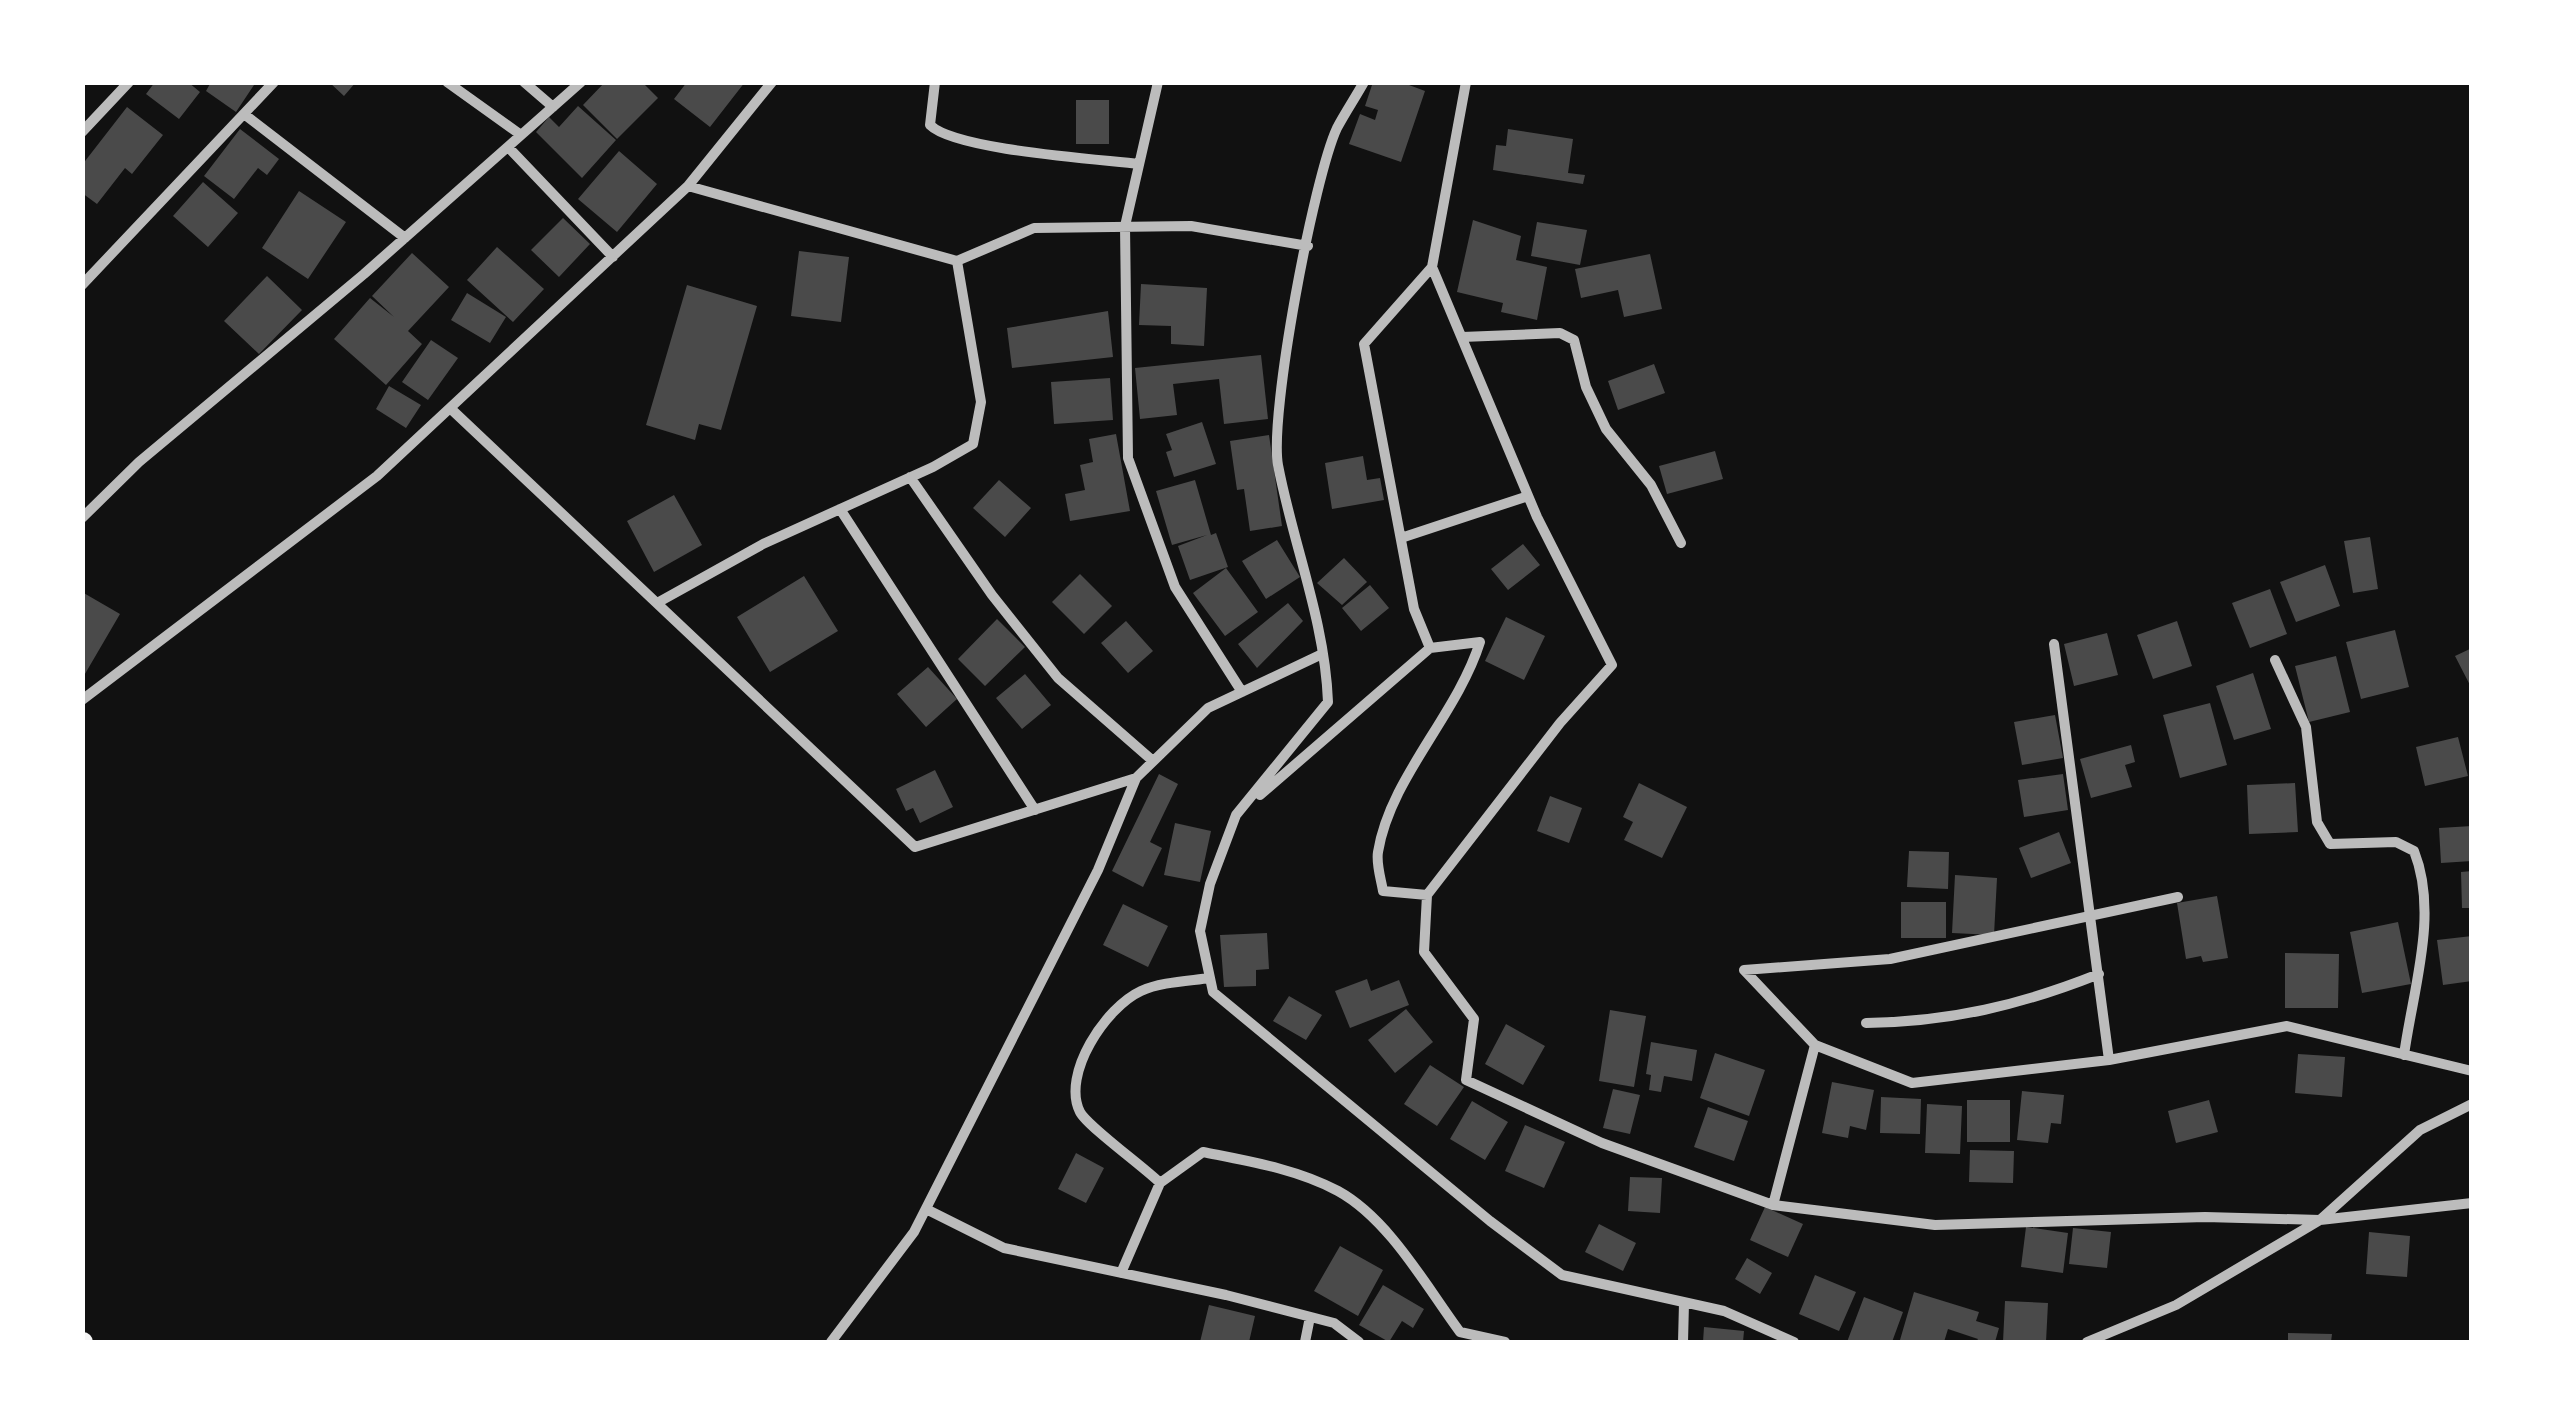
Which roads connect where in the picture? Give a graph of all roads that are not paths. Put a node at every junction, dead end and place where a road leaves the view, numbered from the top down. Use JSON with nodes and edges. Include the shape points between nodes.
{"nodes":[{"id":1,"x":130,"y":82,"type":"edge"},
{"id":2,"x":274,"y":82,"type":"edge"},
{"id":3,"x":447,"y":82,"type":"edge"},
{"id":4,"x":524,"y":82,"type":"edge"},
{"id":5,"x":581,"y":82,"type":"edge"},
{"id":6,"x":772,"y":82,"type":"edge"},
{"id":7,"x":935,"y":82,"type":"edge"},
{"id":8,"x":1158,"y":82,"type":"edge"},
{"id":9,"x":1364,"y":82,"type":"edge"},
{"id":10,"x":1466,"y":82,"type":"edge"},
{"id":11,"x":553,"y":107,"type":"junction"},
{"id":12,"x":244,"y":114,"type":"junction"},
{"id":13,"x":88,"y":117,"type":"edge"},
{"id":14,"x":82,"y":132,"type":"edge"},
{"id":15,"x":521,"y":135,"type":"junction"},
{"id":16,"x":508,"y":147,"type":"junction"},
{"id":17,"x":1139,"y":164,"type":"junction"},
{"id":18,"x":688,"y":186,"type":"junction"},
{"id":19,"x":1126,"y":226,"type":"junction"},
{"id":20,"x":404,"y":238,"type":"junction"},
{"id":21,"x":1308,"y":246,"type":"junction"},
{"id":22,"x":613,"y":257,"type":"junction"},
{"id":23,"x":957,"y":261,"type":"junction"},
{"id":24,"x":1432,"y":268,"type":"junction"},
{"id":25,"x":82,"y":285,"type":"edge"},
{"id":26,"x":1462,"y":337,"type":"junction"},
{"id":27,"x":450,"y":408,"type":"junction"},
{"id":28,"x":910,"y":478,"type":"junction"},
{"id":29,"x":1528,"y":496,"type":"junction"},
{"id":30,"x":840,"y":509,"type":"junction"},
{"id":31,"x":82,"y":518,"type":"edge"},
{"id":32,"x":1401,"y":538,"type":"junction"},
{"id":33,"x":1681,"y":543,"type":"dead end"},
{"id":34,"x":657,"y":603,"type":"junction"},
{"id":35,"x":2054,"y":644,"type":"dead end"},
{"id":36,"x":1430,"y":648,"type":"junction"},
{"id":37,"x":1320,"y":655,"type":"junction"},
{"id":38,"x":2275,"y":660,"type":"dead end"},
{"id":39,"x":1242,"y":692,"type":"junction"},
{"id":40,"x":82,"y":700,"type":"edge"},
{"id":41,"x":1153,"y":761,"type":"junction"},
{"id":42,"x":1136,"y":778,"type":"junction"},
{"id":43,"x":1035,"y":810,"type":"junction"},
{"id":44,"x":1236,"y":815,"type":"junction"},
{"id":45,"x":1427,"y":895,"type":"junction"},
{"id":46,"x":2178,"y":897,"type":"dead end"},
{"id":47,"x":2090,"y":916,"type":"junction"},
{"id":48,"x":2099,"y":974,"type":"junction"},
{"id":49,"x":1210,"y":978,"type":"junction"},
{"id":50,"x":1866,"y":1023,"type":"dead end"},
{"id":51,"x":1816,"y":1045,"type":"junction"},
{"id":52,"x":2404,"y":1055,"type":"junction"},
{"id":53,"x":2109,"y":1060,"type":"junction"},
{"id":54,"x":2472,"y":1071,"type":"edge"},
{"id":55,"x":2472,"y":1104,"type":"edge"},
{"id":56,"x":1160,"y":1184,"type":"junction"},
{"id":57,"x":2472,"y":1203,"type":"edge"},
{"id":58,"x":1773,"y":1205,"type":"junction"},
{"id":59,"x":926,"y":1209,"type":"junction"},
{"id":60,"x":2320,"y":1220,"type":"junction"},
{"id":61,"x":1121,"y":1273,"type":"junction"},
{"id":62,"x":1684,"y":1303,"type":"junction"},
{"id":63,"x":1310,"y":1317,"type":"junction"},
{"id":64,"x":830,"y":1342,"type":"edge"},
{"id":65,"x":1305,"y":1342,"type":"edge"},
{"id":66,"x":1359,"y":1342,"type":"edge"},
{"id":67,"x":1505,"y":1342,"type":"edge"},
{"id":68,"x":1683,"y":1342,"type":"edge"},
{"id":69,"x":1794,"y":1342,"type":"edge"},
{"id":70,"x":2086,"y":1342,"type":"edge"}],
"edges":[{"from":1,"to":13,"type":"street"},
{"from":2,"to":12,"type":"street"},
{"from":3,"to":15,"type":"street"},
{"from":4,"to":11,"type":"street"},
{"from":5,"to":11,"type":"street"},
{"from":6,"to":18,"type":"street"},
{"from":7,"to":17,"type":"street","via":[[930,125],[938,133]]},
{"from":8,"to":17,"type":"street"},
{"from":9,"to":21,"type":"street","via":[[1336,131]]},
{"from":10,"to":24,"type":"street"},
{"from":11,"to":15,"type":"street"},
{"from":12,"to":20,"type":"street"},
{"from":12,"to":25,"type":"street"},
{"from":13,"to":14,"type":"street"},
{"from":15,"to":16,"type":"street"},
{"from":16,"to":20,"type":"street"},
{"from":16,"to":22,"type":"street"},
{"from":17,"to":19,"type":"street"},
{"from":18,"to":22,"type":"street"},
{"from":18,"to":23,"type":"street"},
{"from":19,"to":21,"type":"street","via":[[1191,226]]},
{"from":19,"to":23,"type":"street","via":[[1034,228]]},
{"from":19,"to":39,"type":"street","via":[[1128,458],[1174,588]]},
{"from":20,"to":31,"type":"street"},
{"from":21,"to":37,"type":"street","via":[[1284,363],[1277,460],[1308,574]]},
{"from":22,"to":27,"type":"street"},
{"from":23,"to":28,"type":"street","via":[[981,402],[972,444]]},
{"from":24,"to":26,"type":"street"},
{"from":24,"to":32,"type":"street","via":[[1364,344]]},
{"from":26,"to":29,"type":"street"},
{"from":26,"to":33,"type":"street","via":[[1560,332],[1574,340],[1606,428],[1651,485]]},
{"from":27,"to":34,"type":"street"},
{"from":27,"to":40,"type":"street","via":[[378,476]]},
{"from":28,"to":30,"type":"street"},
{"from":28,"to":41,"type":"street","via":[[1058,678]]},
{"from":29,"to":32,"type":"street"},
{"from":29,"to":45,"type":"street","via":[[1612,666]]},
{"from":30,"to":34,"type":"street"},
{"from":30,"to":43,"type":"street"},
{"from":32,"to":36,"type":"street","via":[[1414,608]]},
{"from":34,"to":43,"type":"street","via":[[915,847]]},
{"from":35,"to":47,"type":"street"},
{"from":36,"to":44,"type":"street"},
{"from":36,"to":45,"type":"street","via":[[1480,642],[1469,678],[1395,802],[1377,854],[1383,891]]},
{"from":37,"to":39,"type":"street"},
{"from":37,"to":44,"type":"street","via":[[1328,702]]},
{"from":38,"to":52,"type":"street","via":[[2306,727],[2317,822],[2330,844],[2396,842],[2414,850],[2424,876],[2424,937]]},
{"from":39,"to":41,"type":"street","via":[[1208,708]]},
{"from":41,"to":42,"type":"street"},
{"from":42,"to":43,"type":"street"},
{"from":42,"to":59,"type":"street","via":[[1098,870]]},
{"from":44,"to":49,"type":"street","via":[[1200,932]]},
{"from":45,"to":58,"type":"street","via":[[1424,952],[1474,1019],[1466,1080],[1602,1143]]},
{"from":46,"to":47,"type":"street"},
{"from":47,"to":48,"type":"street"},
{"from":47,"to":51,"type":"street","via":[[1890,959],[1744,970]]},
{"from":48,"to":50,"type":"street","via":[[1983,1013],[1928,1023]]},
{"from":48,"to":53,"type":"street"},
{"from":49,"to":56,"type":"street","via":[[1142,990],[1075,1068],[1081,1115]]},
{"from":49,"to":62,"type":"street","via":[[1213,992],[1562,1275]]},
{"from":51,"to":53,"type":"street","via":[[1912,1083]]},
{"from":51,"to":58,"type":"street"},
{"from":52,"to":53,"type":"street","via":[[2287,1026]]},
{"from":52,"to":54,"type":"street"},
{"from":55,"to":60,"type":"street","via":[[2420,1130]]},
{"from":56,"to":61,"type":"street"},
{"from":56,"to":67,"type":"street","via":[[1203,1152],[1263,1164],[1340,1192],[1399,1245],[1460,1332]]},
{"from":57,"to":60,"type":"street"},
{"from":58,"to":60,"type":"street","via":[[1935,1225]]},
{"from":59,"to":61,"type":"street","via":[[1004,1248]]},
{"from":59,"to":64,"type":"street"},
{"from":60,"to":70,"type":"street","via":[[2176,1304]]},
{"from":61,"to":63,"type":"street"},
{"from":62,"to":68,"type":"street"},
{"from":62,"to":69,"type":"street","via":[[1724,1311]]},
{"from":63,"to":65,"type":"street"},
{"from":63,"to":66,"type":"street","via":[[1334,1323]]}]}
